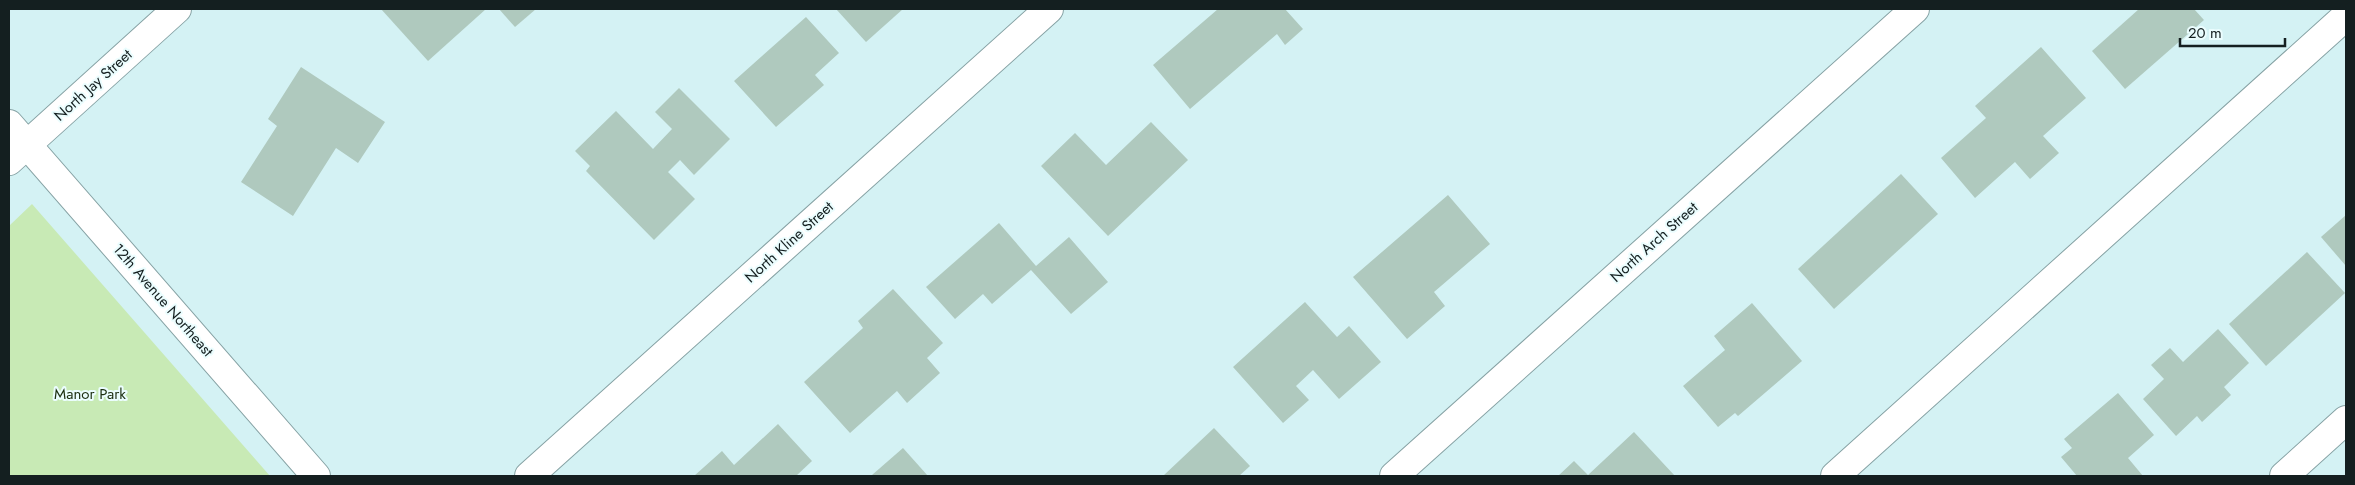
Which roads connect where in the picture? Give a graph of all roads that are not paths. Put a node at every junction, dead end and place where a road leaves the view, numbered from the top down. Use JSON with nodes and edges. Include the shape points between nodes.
{"nodes":[{"id":1,"x":177,"y":9,"type":"edge"},
{"id":2,"x":1049,"y":9,"type":"edge"},
{"id":3,"x":1915,"y":9,"type":"edge"},
{"id":4,"x":2343,"y":14,"type":"edge"},
{"id":5,"x":9,"y":124,"type":"edge"},
{"id":6,"x":18,"y":153,"type":"edge"},
{"id":7,"x":2346,"y":420,"type":"edge"},
{"id":8,"x":316,"y":476,"type":"edge"},
{"id":9,"x":530,"y":476,"type":"edge"},
{"id":10,"x":1394,"y":476,"type":"edge"},
{"id":11,"x":1835,"y":476,"type":"edge"},
{"id":12,"x":2284,"y":476,"type":"edge"}],
"edges":[{"from":1,"to":6,"type":"street","name":"North Jay Street"},
{"from":2,"to":9,"type":"street","name":"North Kline Street"},
{"from":3,"to":10,"type":"street","name":"North Arch Street"},
{"from":4,"to":11,"type":"street"},
{"from":5,"to":6,"type":"street","name":"12th Avenue Northeast"},
{"from":6,"to":8,"type":"street","name":"12th Avenue Northeast"},
{"from":7,"to":12,"type":"street"}]}
